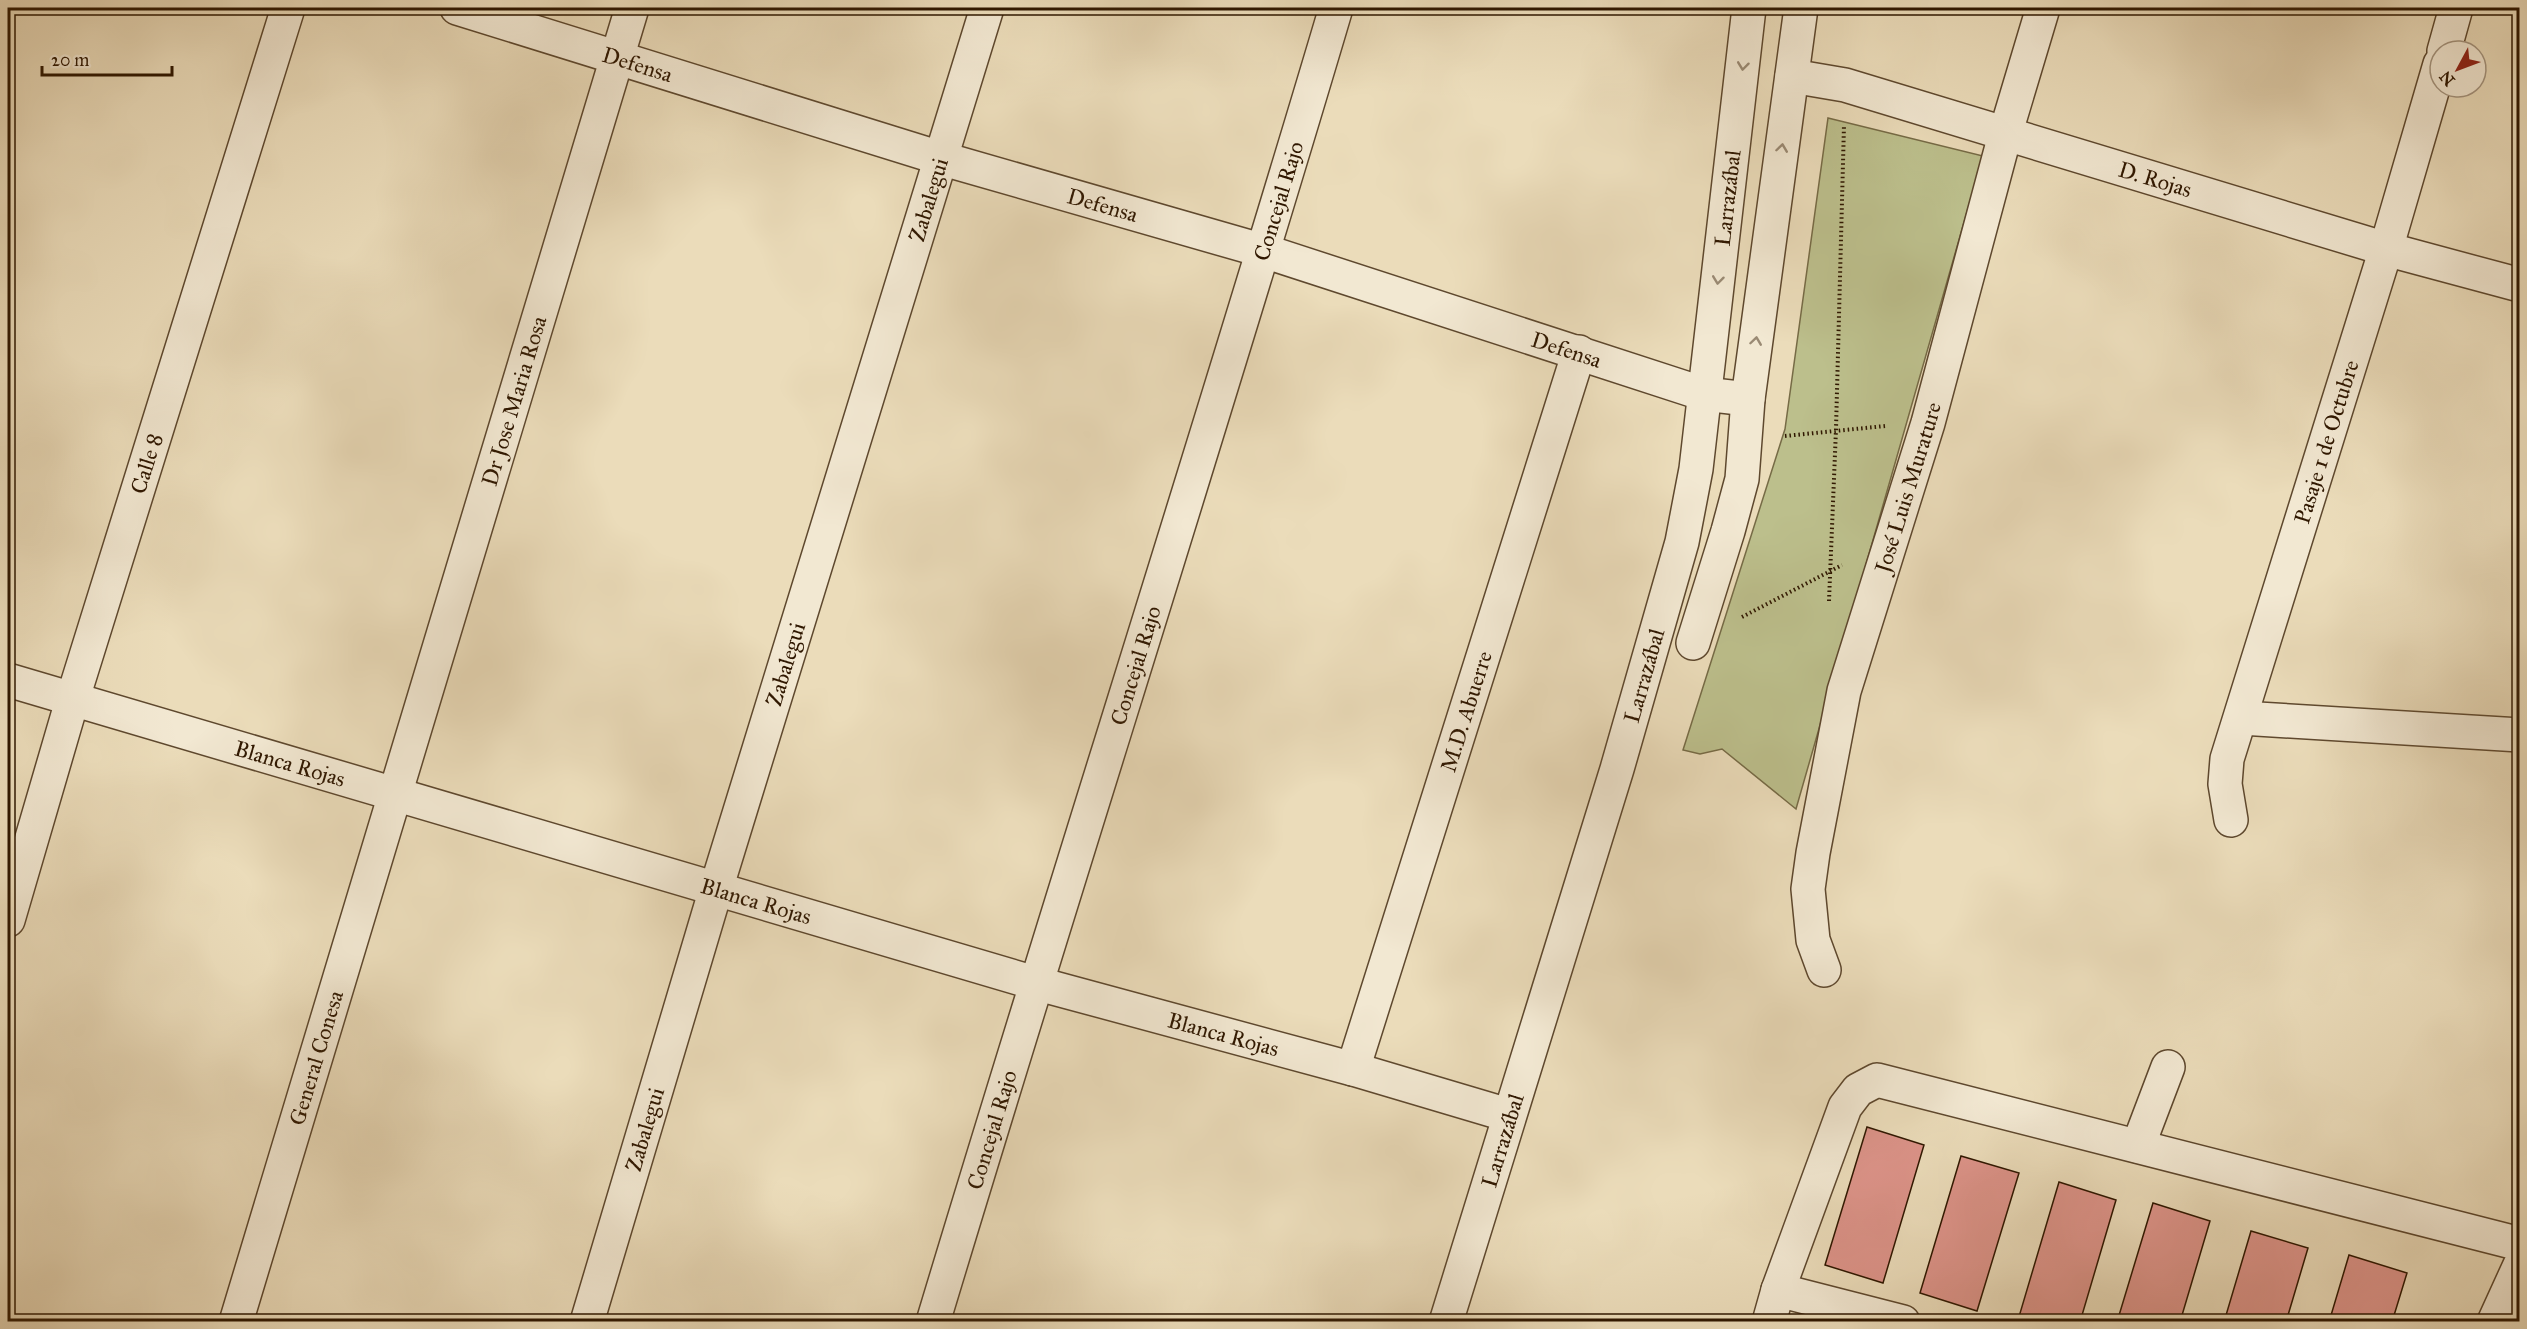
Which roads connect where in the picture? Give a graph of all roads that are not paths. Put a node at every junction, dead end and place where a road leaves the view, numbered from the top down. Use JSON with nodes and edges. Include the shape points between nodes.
{"nodes":[{"id":1,"x":288,"y":8,"type":"edge"},
{"id":2,"x":457,"y":8,"type":"edge"},
{"id":3,"x":632,"y":8,"type":"edge"},
{"id":4,"x":987,"y":8,"type":"edge"},
{"id":5,"x":1336,"y":8,"type":"edge"},
{"id":6,"x":1749,"y":8,"type":"edge"},
{"id":7,"x":1801,"y":8,"type":"edge"},
{"id":8,"x":2043,"y":8,"type":"edge"},
{"id":9,"x":2456,"y":8,"type":"edge"},
{"id":10,"x":2447,"y":39,"type":"edge"},
{"id":11,"x":617,"y":56,"type":"junction"},
{"id":12,"x":1792,"y":76,"type":"junction"},
{"id":13,"x":2430,"y":99,"type":"edge"},
{"id":14,"x":2005,"y":135,"type":"junction"},
{"id":15,"x":940,"y":158,"type":"junction"},
{"id":16,"x":2386,"y":249,"type":"junction"},
{"id":17,"x":1264,"y":251,"type":"junction"},
{"id":18,"x":2520,"y":285,"type":"edge"},
{"id":19,"x":1579,"y":352,"type":"junction"},
{"id":20,"x":1704,"y":394,"type":"junction"},
{"id":21,"x":1748,"y":399,"type":"junction"},
{"id":22,"x":1693,"y":643,"type":"road end"},
{"id":23,"x":8,"y":680,"type":"edge"},
{"id":24,"x":72,"y":701,"type":"junction"},
{"id":25,"x":2241,"y":718,"type":"junction"},
{"id":26,"x":2520,"y":735,"type":"edge"},
{"id":27,"x":395,"y":794,"type":"junction"},
{"id":28,"x":2231,"y":820,"type":"dead end"},
{"id":29,"x":716,"y":889,"type":"junction"},
{"id":30,"x":8,"y":920,"type":"edge"},
{"id":31,"x":1824,"y":970,"type":"dead end"},
{"id":32,"x":1035,"y":983,"type":"junction"},
{"id":33,"x":2168,"y":1067,"type":"dead end"},
{"id":34,"x":1353,"y":1069,"type":"junction"},
{"id":35,"x":1508,"y":1115,"type":"junction"},
{"id":36,"x":2138,"y":1146,"type":"junction"},
{"id":37,"x":2520,"y":1244,"type":"edge"},
{"id":38,"x":2520,"y":1265,"type":"edge"},
{"id":39,"x":1778,"y":1290,"type":"junction"},
{"id":40,"x":236,"y":1322,"type":"edge"},
{"id":41,"x":587,"y":1322,"type":"edge"},
{"id":42,"x":933,"y":1322,"type":"edge"},
{"id":43,"x":1446,"y":1322,"type":"edge"},
{"id":44,"x":1769,"y":1322,"type":"edge"},
{"id":45,"x":1903,"y":1322,"type":"edge"},
{"id":46,"x":2494,"y":1322,"type":"edge"}],
"edges":[{"from":1,"to":24,"type":"street","name":"Calle 8"},
{"from":2,"to":11,"type":"street","name":"Defensa"},
{"from":3,"to":11,"type":"street","name":"Dr Jose Maria Rosa"},
{"from":4,"to":15,"type":"street","name":"Zabalegui"},
{"from":5,"to":17,"type":"street","name":"Concejal Rajo"},
{"from":6,"to":20,"type":"street","name":"Larrazábal","one_way":true},
{"from":7,"to":12,"type":"street","name":"Larrazábal"},
{"from":8,"to":14,"type":"street","name":"José Luis Murature"},
{"from":9,"to":10,"type":"street"},
{"from":11,"to":15,"type":"street","name":"Defensa"},
{"from":11,"to":27,"type":"street","name":"Dr Jose Maria Rosa"},
{"from":12,"to":14,"type":"street","name":"D. Rojas","via":[[1845,85]]},
{"from":21,"to":12,"type":"street","name":"Larrazábal","one_way":true},
{"from":13,"to":16,"type":"street","name":"Pasaje 1 de Octubre"},
{"from":14,"to":16,"type":"street","name":"D. Rojas"},
{"from":14,"to":31,"type":"street","name":"José Luis Murature","via":[[1928,423],[1844,691],[1808,889],[1813,940]]},
{"from":15,"to":17,"type":"street","name":"Defensa"},
{"from":15,"to":29,"type":"street","name":"Zabalegui"},
{"from":16,"to":18,"type":"street","name":"D. Rojas"},
{"from":16,"to":25,"type":"street","name":"Pasaje 1 de Octubre"},
{"from":17,"to":19,"type":"street","name":"Defensa"},
{"from":17,"to":32,"type":"street","name":"Concejal Rajo"},
{"from":19,"to":20,"type":"street","name":"Defensa"},
{"from":19,"to":34,"type":"street","name":"M.D. Abuerre"},
{"from":20,"to":21,"type":"street","name":"Defensa"},
{"from":20,"to":35,"type":"street","name":"Larrazábal","via":[[1691,505],[1682,542],[1617,769]]},
{"from":21,"to":22,"type":"street","name":"Larrazábal","via":[[1742,479]]},
{"from":23,"to":24,"type":"street","name":"Blanca Rojas"},
{"from":24,"to":27,"type":"street","name":"Blanca Rojas"},
{"from":24,"to":30,"type":"street","name":"Calle 8"},
{"from":25,"to":26,"type":"street"},
{"from":25,"to":28,"type":"street","name":"Pasaje 1 de Octubre","via":[[2227,759],[2225,784]]},
{"from":27,"to":29,"type":"street","name":"Blanca Rojas"},
{"from":27,"to":40,"type":"street","name":"General Conesa"},
{"from":29,"to":32,"type":"street","name":"Blanca Rojas"},
{"from":29,"to":41,"type":"street","name":"Zabalegui"},
{"from":32,"to":34,"type":"street","name":"Blanca Rojas"},
{"from":32,"to":42,"type":"street","name":"Concejal Rajo"},
{"from":33,"to":36,"type":"street"},
{"from":34,"to":35,"type":"street","name":"Blanca Rojas"},
{"from":35,"to":43,"type":"street","name":"Larrazábal"},
{"from":36,"to":37,"type":"street"},
{"from":36,"to":39,"type":"street","via":[[1877,1080],[1858,1090],[1845,1107]]},
{"from":38,"to":46,"type":"street"},
{"from":39,"to":44,"type":"street"},
{"from":39,"to":45,"type":"street"}]}
